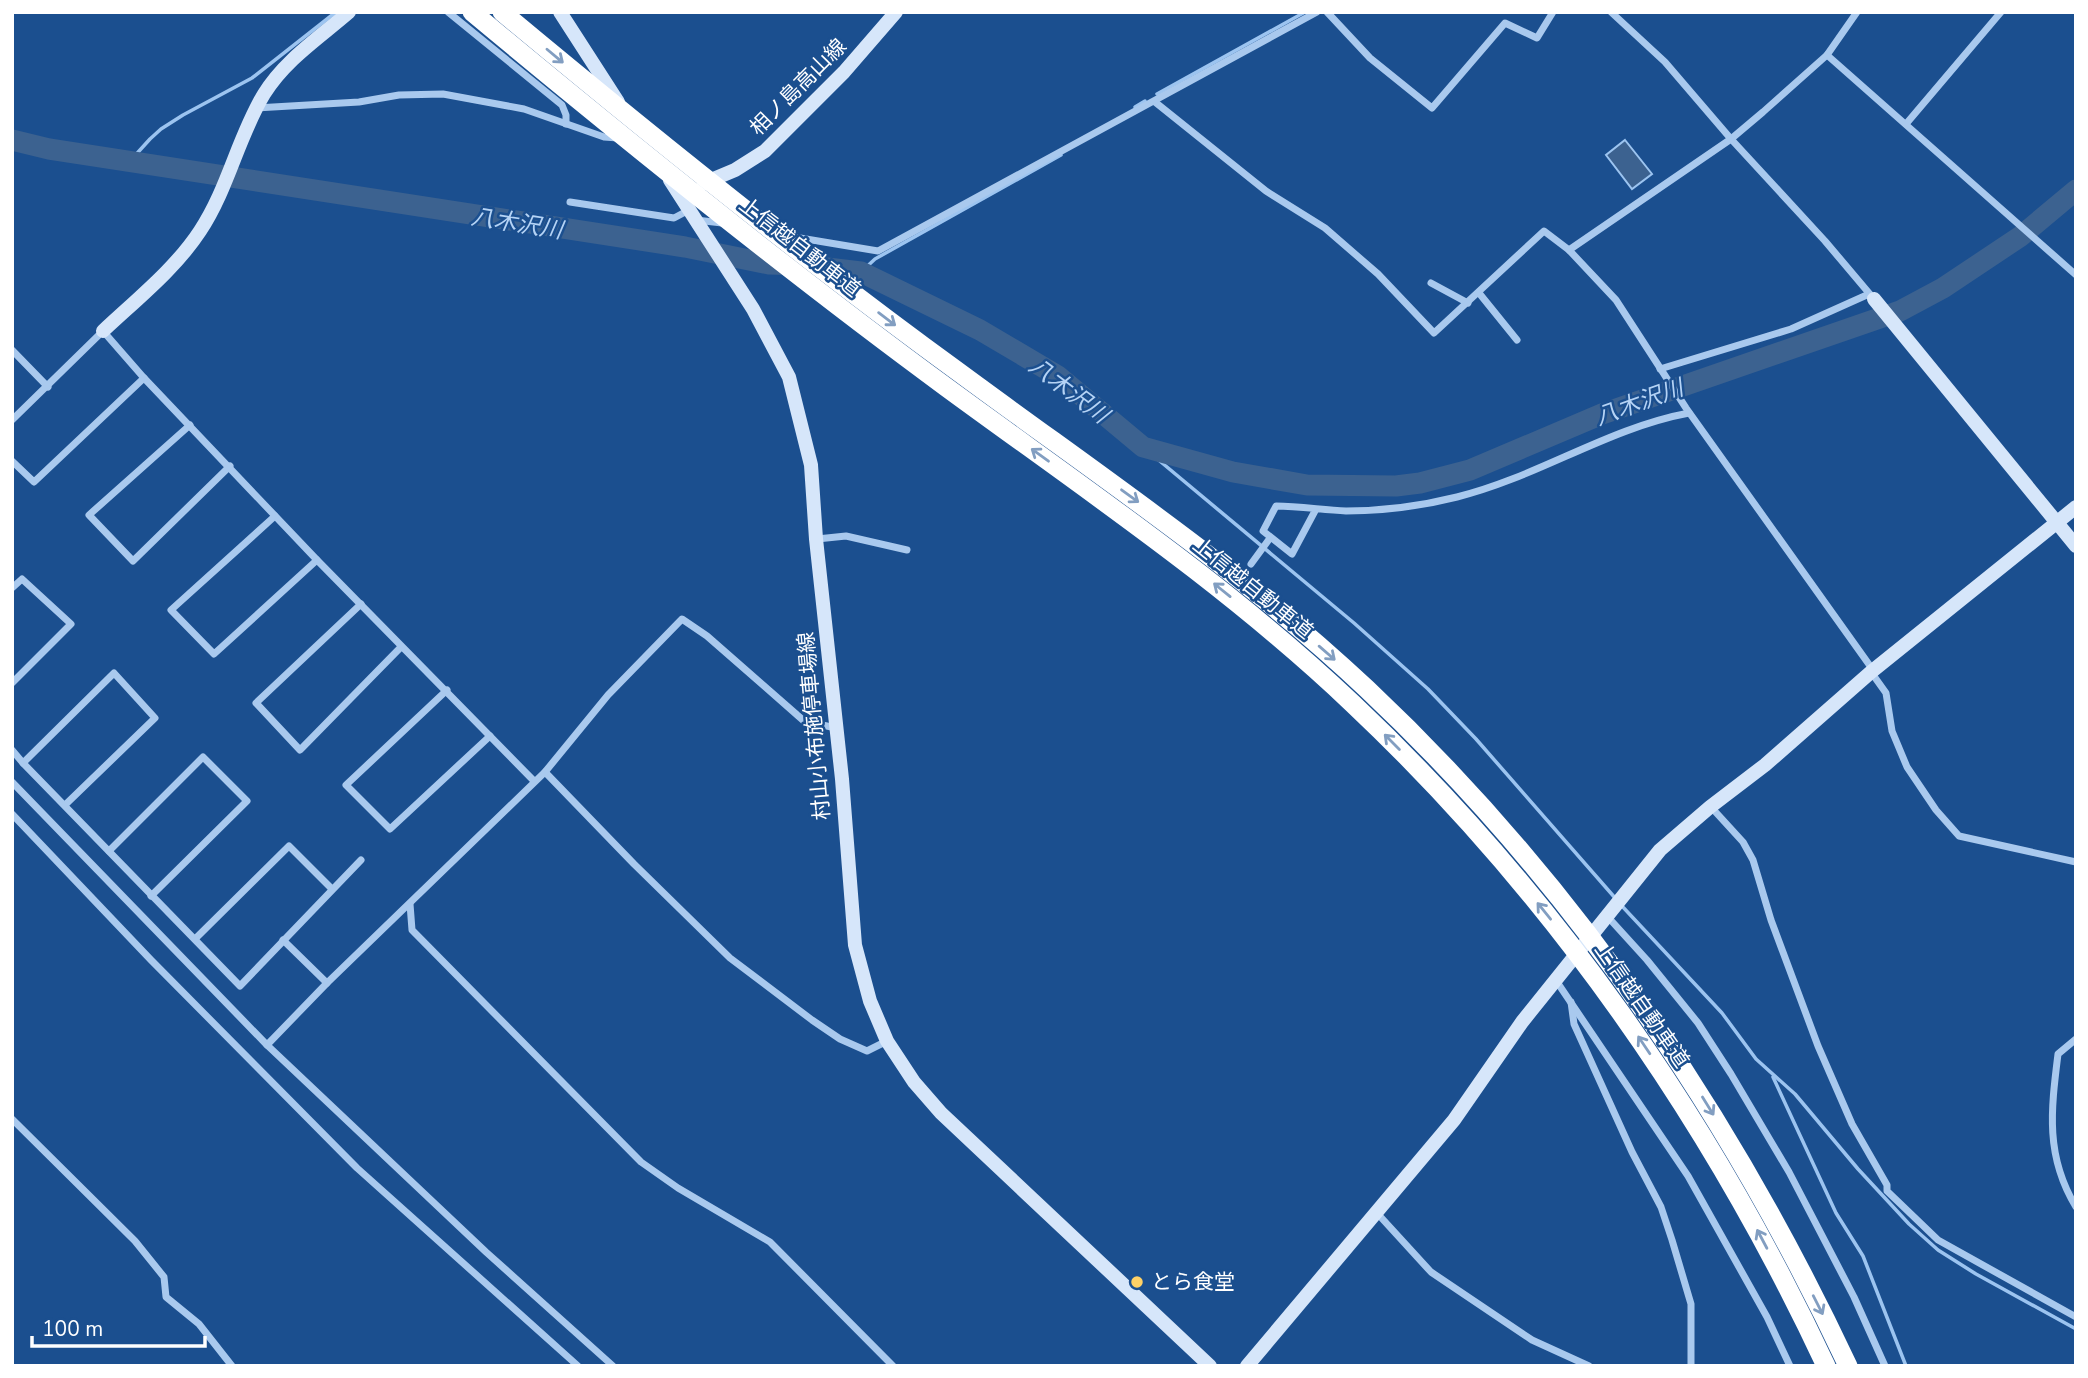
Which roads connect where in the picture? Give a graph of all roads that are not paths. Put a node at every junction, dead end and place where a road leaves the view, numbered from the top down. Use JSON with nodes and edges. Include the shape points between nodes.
{"nodes":[{"id":1,"x":349,"y":12,"type":"edge"},
{"id":2,"x":448,"y":12,"type":"edge"},
{"id":3,"x":472,"y":12,"type":"edge"},
{"id":4,"x":502,"y":12,"type":"edge"},
{"id":5,"x":560,"y":12,"type":"edge"},
{"id":6,"x":896,"y":12,"type":"edge"},
{"id":7,"x":1317,"y":12,"type":"edge"},
{"id":8,"x":1326,"y":12,"type":"edge"},
{"id":9,"x":1553,"y":12,"type":"edge"},
{"id":10,"x":1611,"y":12,"type":"edge"},
{"id":11,"x":1857,"y":12,"type":"edge"},
{"id":12,"x":2001,"y":12,"type":"edge"},
{"id":13,"x":1827,"y":55,"type":"junction"},
{"id":14,"x":1155,"y":102,"type":"junction"},
{"id":15,"x":256,"y":108,"type":"junction"},
{"id":16,"x":566,"y":124,"type":"junction"},
{"id":17,"x":1906,"y":124,"type":"junction"},
{"id":18,"x":1731,"y":139,"type":"junction"},
{"id":19,"x":643,"y":140,"type":"junction"},
{"id":20,"x":679,"y":192,"type":"junction"},
{"id":21,"x":570,"y":202,"type":"dead end"},
{"id":22,"x":695,"y":218,"type":"junction"},
{"id":23,"x":1569,"y":250,"type":"junction"},
{"id":24,"x":2076,"y":275,"type":"edge"},
{"id":25,"x":1431,"y":284,"type":"dead end"},
{"id":26,"x":1479,"y":293,"type":"junction"},
{"id":27,"x":1871,"y":296,"type":"junction"},
{"id":28,"x":1468,"y":303,"type":"junction"},
{"id":29,"x":103,"y":331,"type":"junction"},
{"id":30,"x":1517,"y":340,"type":"dead end"},
{"id":31,"x":12,"y":350,"type":"edge"},
{"id":32,"x":1660,"y":369,"type":"junction"},
{"id":33,"x":144,"y":378,"type":"junction"},
{"id":34,"x":48,"y":387,"type":"junction"},
{"id":35,"x":1687,"y":410,"type":"junction"},
{"id":36,"x":12,"y":420,"type":"edge"},
{"id":37,"x":190,"y":425,"type":"junction"},
{"id":38,"x":12,"y":461,"type":"edge"},
{"id":39,"x":230,"y":466,"type":"junction"},
{"id":40,"x":2076,"y":507,"type":"edge"},
{"id":41,"x":1316,"y":509,"type":"junction"},
{"id":42,"x":275,"y":516,"type":"junction"},
{"id":43,"x":2056,"y":522,"type":"junction"},
{"id":44,"x":1270,"y":538,"type":"junction"},
{"id":45,"x":816,"y":539,"type":"junction"},
{"id":46,"x":2076,"y":546,"type":"edge"},
{"id":47,"x":907,"y":550,"type":"dead end"},
{"id":48,"x":317,"y":560,"type":"junction"},
{"id":49,"x":1251,"y":564,"type":"dead end"},
{"id":50,"x":12,"y":588,"type":"edge"},
{"id":51,"x":361,"y":604,"type":"junction"},
{"id":52,"x":401,"y":647,"type":"junction"},
{"id":53,"x":1872,"y":671,"type":"junction"},
{"id":54,"x":12,"y":683,"type":"edge"},
{"id":55,"x":447,"y":691,"type":"junction"},
{"id":56,"x":836,"y":728,"type":"junction"},
{"id":57,"x":490,"y":736,"type":"junction"},
{"id":58,"x":12,"y":750,"type":"edge"},
{"id":59,"x":23,"y":764,"type":"junction"},
{"id":60,"x":545,"y":772,"type":"junction"},
{"id":61,"x":534,"y":781,"type":"junction"},
{"id":62,"x":12,"y":784,"type":"edge"},
{"id":63,"x":65,"y":805,"type":"junction"},
{"id":64,"x":1710,"y":807,"type":"junction"},
{"id":65,"x":12,"y":814,"type":"edge"},
{"id":66,"x":109,"y":852,"type":"junction"},
{"id":67,"x":361,"y":860,"type":"dead end"},
{"id":68,"x":2076,"y":862,"type":"edge"},
{"id":69,"x":332,"y":888,"type":"junction"},
{"id":70,"x":151,"y":896,"type":"junction"},
{"id":71,"x":410,"y":904,"type":"junction"},
{"id":72,"x":1609,"y":913,"type":"junction"},
{"id":73,"x":195,"y":939,"type":"junction"},
{"id":74,"x":283,"y":940,"type":"junction"},
{"id":75,"x":1555,"y":979,"type":"junction"},
{"id":76,"x":327,"y":983,"type":"junction"},
{"id":77,"x":1571,"y":1000,"type":"junction"},
{"id":78,"x":2076,"y":1038,"type":"edge"},
{"id":79,"x":887,"y":1041,"type":"junction"},
{"id":80,"x":267,"y":1045,"type":"junction"},
{"id":81,"x":12,"y":1119,"type":"edge"},
{"id":82,"x":2076,"y":1207,"type":"edge"},
{"id":83,"x":1377,"y":1213,"type":"junction"},
{"id":84,"x":2076,"y":1317,"type":"edge"},
{"id":85,"x":232,"y":1366,"type":"edge"},
{"id":86,"x":578,"y":1366,"type":"edge"},
{"id":87,"x":613,"y":1366,"type":"edge"},
{"id":88,"x":892,"y":1366,"type":"edge"},
{"id":89,"x":1210,"y":1366,"type":"edge"},
{"id":90,"x":1247,"y":1366,"type":"edge"},
{"id":91,"x":1589,"y":1366,"type":"edge"},
{"id":92,"x":1691,"y":1366,"type":"edge"},
{"id":93,"x":1790,"y":1366,"type":"edge"},
{"id":94,"x":1826,"y":1366,"type":"edge"},
{"id":95,"x":1848,"y":1366,"type":"edge"},
{"id":96,"x":1885,"y":1366,"type":"edge"}],
"edges":[{"from":1,"to":15,"type":"street","via":[[299,52]]},
{"from":2,"to":16,"type":"street","via":[[562,105]]},
{"from":94,"to":3,"type":"highway","name":"上信越自動車道","one_way":true,"via":[[1756,1227],[1659,1067],[1587,964],[1435,785],[1353,703],[1263,624],[1164,545],[825,296]]},
{"from":4,"to":95,"type":"highway","name":"上信越自動車道","one_way":true,"via":[[793,247],[1274,607],[1366,688],[1449,771],[1527,857],[1669,1045],[1783,1236]]},
{"from":5,"to":19,"type":"street","name":"村山小布施停車場線"},
{"from":6,"to":20,"type":"street","name":"相ノ島高山線","via":[[836,81],[765,151],[735,170]]},
{"from":7,"to":14,"type":"street"},
{"from":8,"to":9,"type":"street","via":[[1370,58],[1432,108],[1505,23],[1537,38]]},
{"from":10,"to":18,"type":"street","via":[[1665,62]]},
{"from":11,"to":13,"type":"street"},
{"from":12,"to":17,"type":"street"},
{"from":13,"to":17,"type":"street"},
{"from":13,"to":18,"type":"street"},
{"from":14,"to":22,"type":"street","via":[[878,251]]},
{"from":14,"to":28,"type":"street","via":[[1266,191],[1325,228],[1378,274],[1434,333]]},
{"from":15,"to":16,"type":"street","via":[[443,94],[524,109]]},
{"from":15,"to":29,"type":"street","via":[[201,230],[169,269]]},
{"from":16,"to":19,"type":"street","via":[[604,136]]},
{"from":17,"to":24,"type":"street"},
{"from":18,"to":23,"type":"street"},
{"from":18,"to":27,"type":"street"},
{"from":19,"to":20,"type":"street","name":"村山小布施停車場線"},
{"from":20,"to":22,"type":"street","name":"村山小布施停車場線"},
{"from":21,"to":22,"type":"street"},
{"from":22,"to":45,"type":"street","name":"村山小布施停車場線","via":[[753,309],[789,377],[811,465]]},
{"from":23,"to":26,"type":"street","via":[[1544,231]]},
{"from":23,"to":32,"type":"street","via":[[1616,300]]},
{"from":25,"to":28,"type":"street"},
{"from":26,"to":28,"type":"street"},
{"from":26,"to":30,"type":"street"},
{"from":27,"to":32,"type":"street","via":[[1791,329]]},
{"from":27,"to":43,"type":"street"},
{"from":29,"to":33,"type":"street"},
{"from":29,"to":34,"type":"street"},
{"from":31,"to":34,"type":"street"},
{"from":32,"to":35,"type":"street"},
{"from":33,"to":37,"type":"street"},
{"from":33,"to":38,"type":"street","via":[[34,482]]},
{"from":34,"to":36,"type":"street"},
{"from":35,"to":41,"type":"street","via":[[1460,496],[1372,511]]},
{"from":35,"to":53,"type":"street"},
{"from":37,"to":39,"type":"street"},
{"from":37,"to":39,"type":"street","via":[[89,515],[133,561]]},
{"from":39,"to":42,"type":"street"},
{"from":40,"to":43,"type":"street"},
{"from":41,"to":44,"type":"street","via":[[1276,506],[1263,531]]},
{"from":41,"to":44,"type":"street","via":[[1292,554]]},
{"from":42,"to":48,"type":"street"},
{"from":42,"to":48,"type":"street","via":[[171,611],[214,654]]},
{"from":43,"to":46,"type":"street"},
{"from":43,"to":53,"type":"street"},
{"from":44,"to":49,"type":"street"},
{"from":45,"to":47,"type":"street","via":[[846,536]]},
{"from":45,"to":56,"type":"street","name":"村山小布施停車場線"},
{"from":48,"to":51,"type":"street"},
{"from":50,"to":54,"type":"street","via":[[22,579],[71,624]]},
{"from":51,"to":52,"type":"street"},
{"from":51,"to":52,"type":"street","via":[[256,703],[300,750]]},
{"from":52,"to":55,"type":"street"},
{"from":53,"to":64,"type":"street"},
{"from":53,"to":68,"type":"street","via":[[1886,693],[1892,731],[1907,767],[1959,836]]},
{"from":55,"to":57,"type":"street"},
{"from":55,"to":57,"type":"street","via":[[346,785],[390,829]]},
{"from":56,"to":60,"type":"street","via":[[804,721],[682,619],[608,695]]},
{"from":56,"to":79,"type":"street","name":"村山小布施停車場線","via":[[855,946]]},
{"from":57,"to":61,"type":"street"},
{"from":58,"to":59,"type":"street"},
{"from":59,"to":63,"type":"street"},
{"from":59,"to":63,"type":"street","via":[[114,673],[155,718]]},
{"from":60,"to":61,"type":"street"},
{"from":60,"to":79,"type":"street","via":[[730,958],[840,1039],[867,1051]]},
{"from":61,"to":71,"type":"street"},
{"from":62,"to":80,"type":"street"},
{"from":63,"to":66,"type":"street"},
{"from":64,"to":72,"type":"street","via":[[1660,850]]},
{"from":64,"to":84,"type":"street","via":[[1743,842],[1753,860],[1818,1046],[1887,1191],[1938,1240]]},
{"from":65,"to":86,"type":"street","via":[[357,1168]]},
{"from":66,"to":70,"type":"street"},
{"from":66,"to":70,"type":"street","via":[[203,757],[247,801]]},
{"from":67,"to":69,"type":"street"},
{"from":69,"to":73,"type":"street","via":[[289,846]]},
{"from":69,"to":74,"type":"street"},
{"from":70,"to":73,"type":"street"},
{"from":71,"to":76,"type":"street"},
{"from":71,"to":88,"type":"street","via":[[412,930],[641,1162],[770,1242]]},
{"from":72,"to":75,"type":"street"},
{"from":72,"to":96,"type":"street","via":[[1698,1023],[1731,1074],[1790,1172]]},
{"from":73,"to":74,"type":"street","via":[[240,986]]},
{"from":74,"to":76,"type":"street"},
{"from":75,"to":77,"type":"street"},
{"from":75,"to":83,"type":"street","via":[[1454,1120]]},
{"from":76,"to":80,"type":"street"},
{"from":77,"to":92,"type":"street","via":[[1574,1024],[1672,1240],[1690,1304]]},
{"from":77,"to":93,"type":"street","via":[[1688,1176]]},
{"from":78,"to":82,"type":"street","via":[[2057,1054],[2052,1138],[2056,1167]]},
{"from":79,"to":89,"type":"street","name":"村山小布施停車場線","via":[[942,1113]]},
{"from":80,"to":87,"type":"street"},
{"from":81,"to":85,"type":"street","via":[[135,1241],[164,1277],[166,1297],[199,1324]]},
{"from":83,"to":90,"type":"street"},
{"from":83,"to":91,"type":"street","via":[[1431,1272],[1532,1340]]}]}
